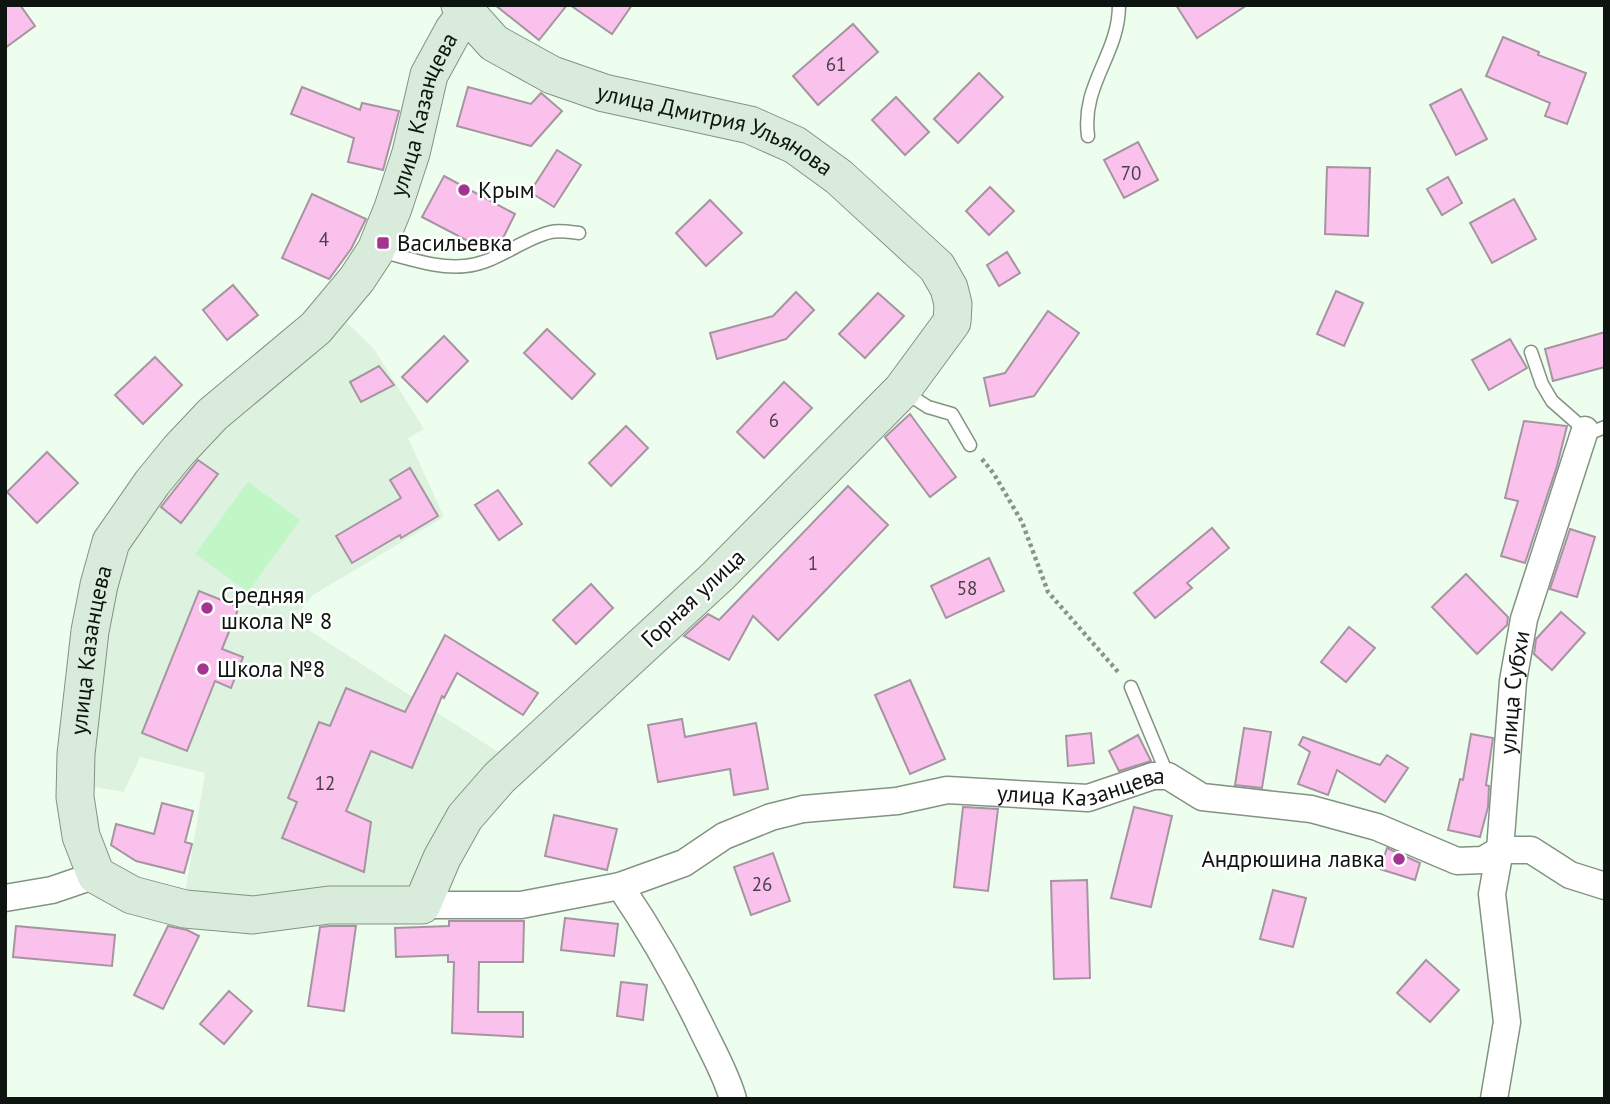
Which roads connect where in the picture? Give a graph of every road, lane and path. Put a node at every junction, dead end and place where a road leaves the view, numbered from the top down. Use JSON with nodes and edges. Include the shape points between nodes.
{"nodes":[{"id":1,"x":1119,"y":5,"type":"edge"},
{"id":2,"x":463,"y":9,"type":"edge"},
{"id":3,"x":1088,"y":136,"type":"dead end"},
{"id":4,"x":579,"y":233,"type":"dead end"},
{"id":5,"x":376,"y":250,"type":"junction"},
{"id":6,"x":949,"y":288,"type":"joint"},
{"id":7,"x":1531,"y":352,"type":"dead end"},
{"id":8,"x":902,"y":390,"type":"junction"},
{"id":9,"x":1595,"y":429,"type":"edge"},
{"id":10,"x":970,"y":445,"type":"joint"},
{"id":11,"x":1131,"y":687,"type":"joint"},
{"id":12,"x":1168,"y":776,"type":"junction"},
{"id":13,"x":1500,"y":850,"type":"junction"},
{"id":14,"x":96,"y":876,"type":"junction"},
{"id":15,"x":620,"y":886,"type":"junction"},
{"id":16,"x":1605,"y":886,"type":"edge"},
{"id":17,"x":5,"y":898,"type":"edge"},
{"id":18,"x":422,"y":905,"type":"junction"},
{"id":19,"x":733,"y":1099,"type":"edge"},
{"id":20,"x":1494,"y":1099,"type":"edge"}],
"edges":[{"from":1,"to":3,"type":"lane","via":[[1114,43],[1089,98]]},
{"from":2,"to":5,"type":"street","name":"улица Казанцева","via":[[429,75],[411,153]]},
{"from":2,"to":6,"type":"street","name":"улица Дмитрия Ульянова","via":[[494,43],[552,75],[604,93],[750,125],[794,145],[839,177],[911,241],[937,267]]},
{"from":4,"to":5,"type":"lane","via":[[553,231],[502,256],[464,266],[426,264]]},
{"from":5,"to":14,"type":"street","name":"улица Казанцева","via":[[317,328],[213,414],[179,450],[111,542],[90,631],[76,754],[75,797],[81,836]]},
{"from":6,"to":8,"type":"street","name":"Горная улица","via":[[952,322]]},
{"from":7,"to":9,"type":"lane","via":[[1552,401]]},
{"from":8,"to":10,"type":"lane","via":[[928,407],[952,414]]},
{"from":8,"to":18,"type":"street","name":"Горная улица","via":[[718,576],[499,778],[465,817]]},
{"from":9,"to":13,"type":"street","name":"улица Субхи","via":[[1524,619],[1513,681]]},
{"from":10,"to":11,"type":"path","via":[[994,474],[1022,522],[1048,592]]},
{"from":11,"to":12,"type":"lane"},
{"from":12,"to":13,"type":"street","name":"улица Казанцева","via":[[1202,797],[1311,808],[1377,827],[1457,862],[1483,860]]},
{"from":12,"to":15,"type":"street","name":"улица Казанцева","via":[[1153,776],[1088,799],[947,790],[897,801],[803,809],[724,836],[684,863]]},
{"from":13,"to":16,"type":"street","via":[[1531,850],[1570,875]]},
{"from":13,"to":20,"type":"street","via":[[1492,894],[1507,1022]]},
{"from":14,"to":17,"type":"street"},
{"from":14,"to":18,"type":"street","name":"улица Казанцева","via":[[132,895],[185,909],[253,915],[329,905]]},
{"from":15,"to":18,"type":"street","name":"улица Казанцева","via":[[521,905]]},
{"from":15,"to":19,"type":"street","via":[[688,1001]]}]}
